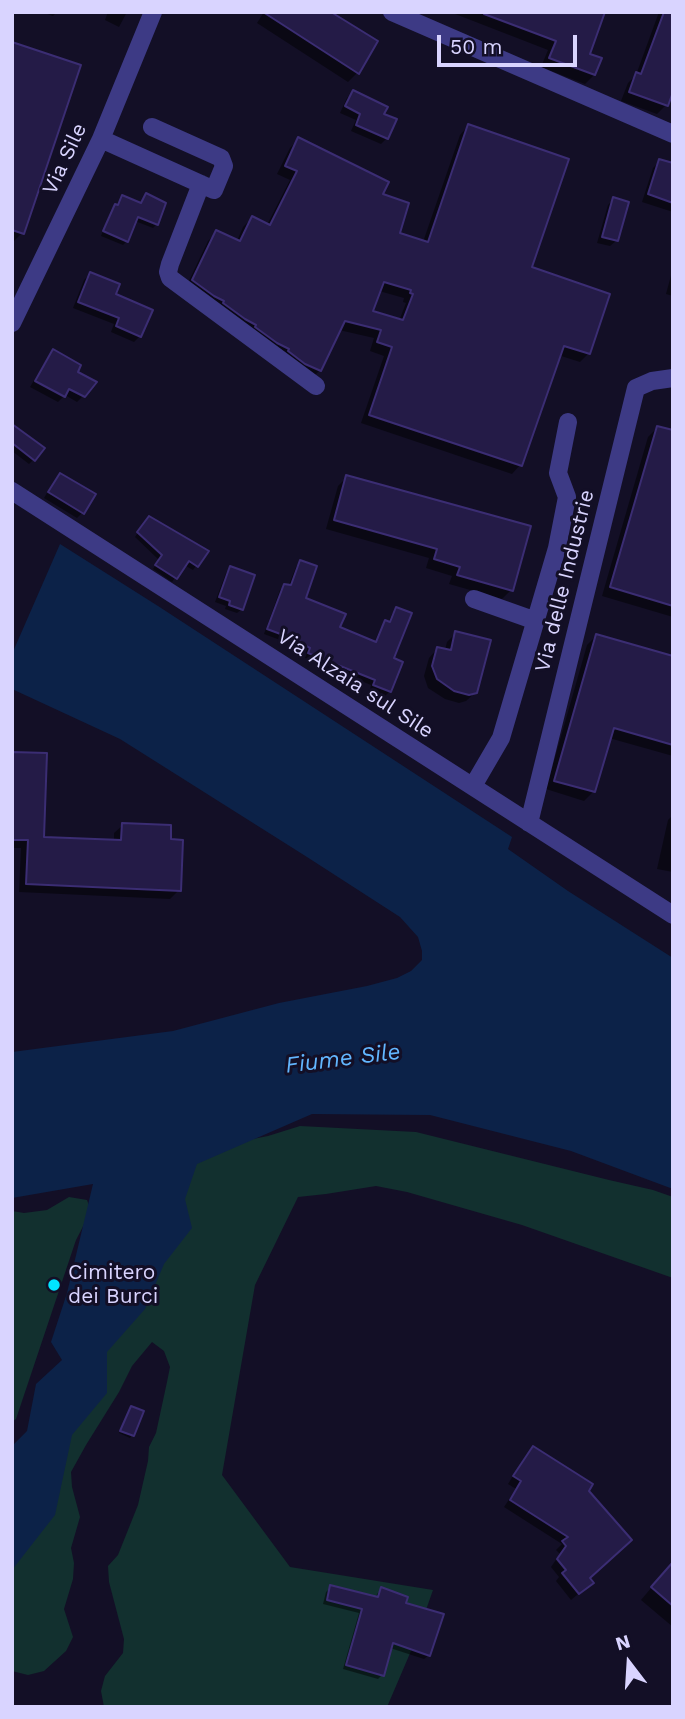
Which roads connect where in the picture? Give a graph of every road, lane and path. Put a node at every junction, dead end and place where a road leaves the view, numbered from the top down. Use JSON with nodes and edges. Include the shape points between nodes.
{"nodes":[{"id":1,"x":153,"y":12,"type":"edge"},
{"id":2,"x":392,"y":12,"type":"edge"},
{"id":3,"x":152,"y":127,"type":"dead end"},
{"id":4,"x":673,"y":134,"type":"edge"},
{"id":5,"x":101,"y":139,"type":"junction"},
{"id":6,"x":201,"y":184,"type":"junction"},
{"id":7,"x":12,"y":323,"type":"edge"},
{"id":8,"x":673,"y":378,"type":"edge"},
{"id":9,"x":316,"y":386,"type":"dead end"},
{"id":10,"x":568,"y":422,"type":"dead end"},
{"id":11,"x":12,"y":491,"type":"edge"},
{"id":12,"x":474,"y":599,"type":"dead end"},
{"id":13,"x":536,"y":621,"type":"junction"},
{"id":14,"x":473,"y":786,"type":"junction"},
{"id":15,"x":529,"y":823,"type":"junction"},
{"id":16,"x":673,"y":915,"type":"edge"}],
"edges":[{"from":1,"to":5,"type":"street","name":"Via Sile"},
{"from":2,"to":4,"type":"street"},
{"from":3,"to":6,"type":"street","via":[[221,158],[224,166],[214,190]]},
{"from":5,"to":6,"type":"street"},
{"from":5,"to":7,"type":"street","name":"Via Sile"},
{"from":6,"to":9,"type":"street","via":[[170,264],[170,278]]},
{"from":8,"to":15,"type":"street","name":"Via delle Industrie","via":[[636,388]]},
{"from":10,"to":13,"type":"street","via":[[558,473],[567,497]]},
{"from":11,"to":14,"type":"street","name":"Via Alzaia sul Sile"},
{"from":12,"to":13,"type":"street"},
{"from":13,"to":14,"type":"street","via":[[501,738]]},
{"from":14,"to":15,"type":"street","name":"Via Alzaia sul Sile"},
{"from":15,"to":16,"type":"street","name":"Via Alzaia sul Sile"}]}
